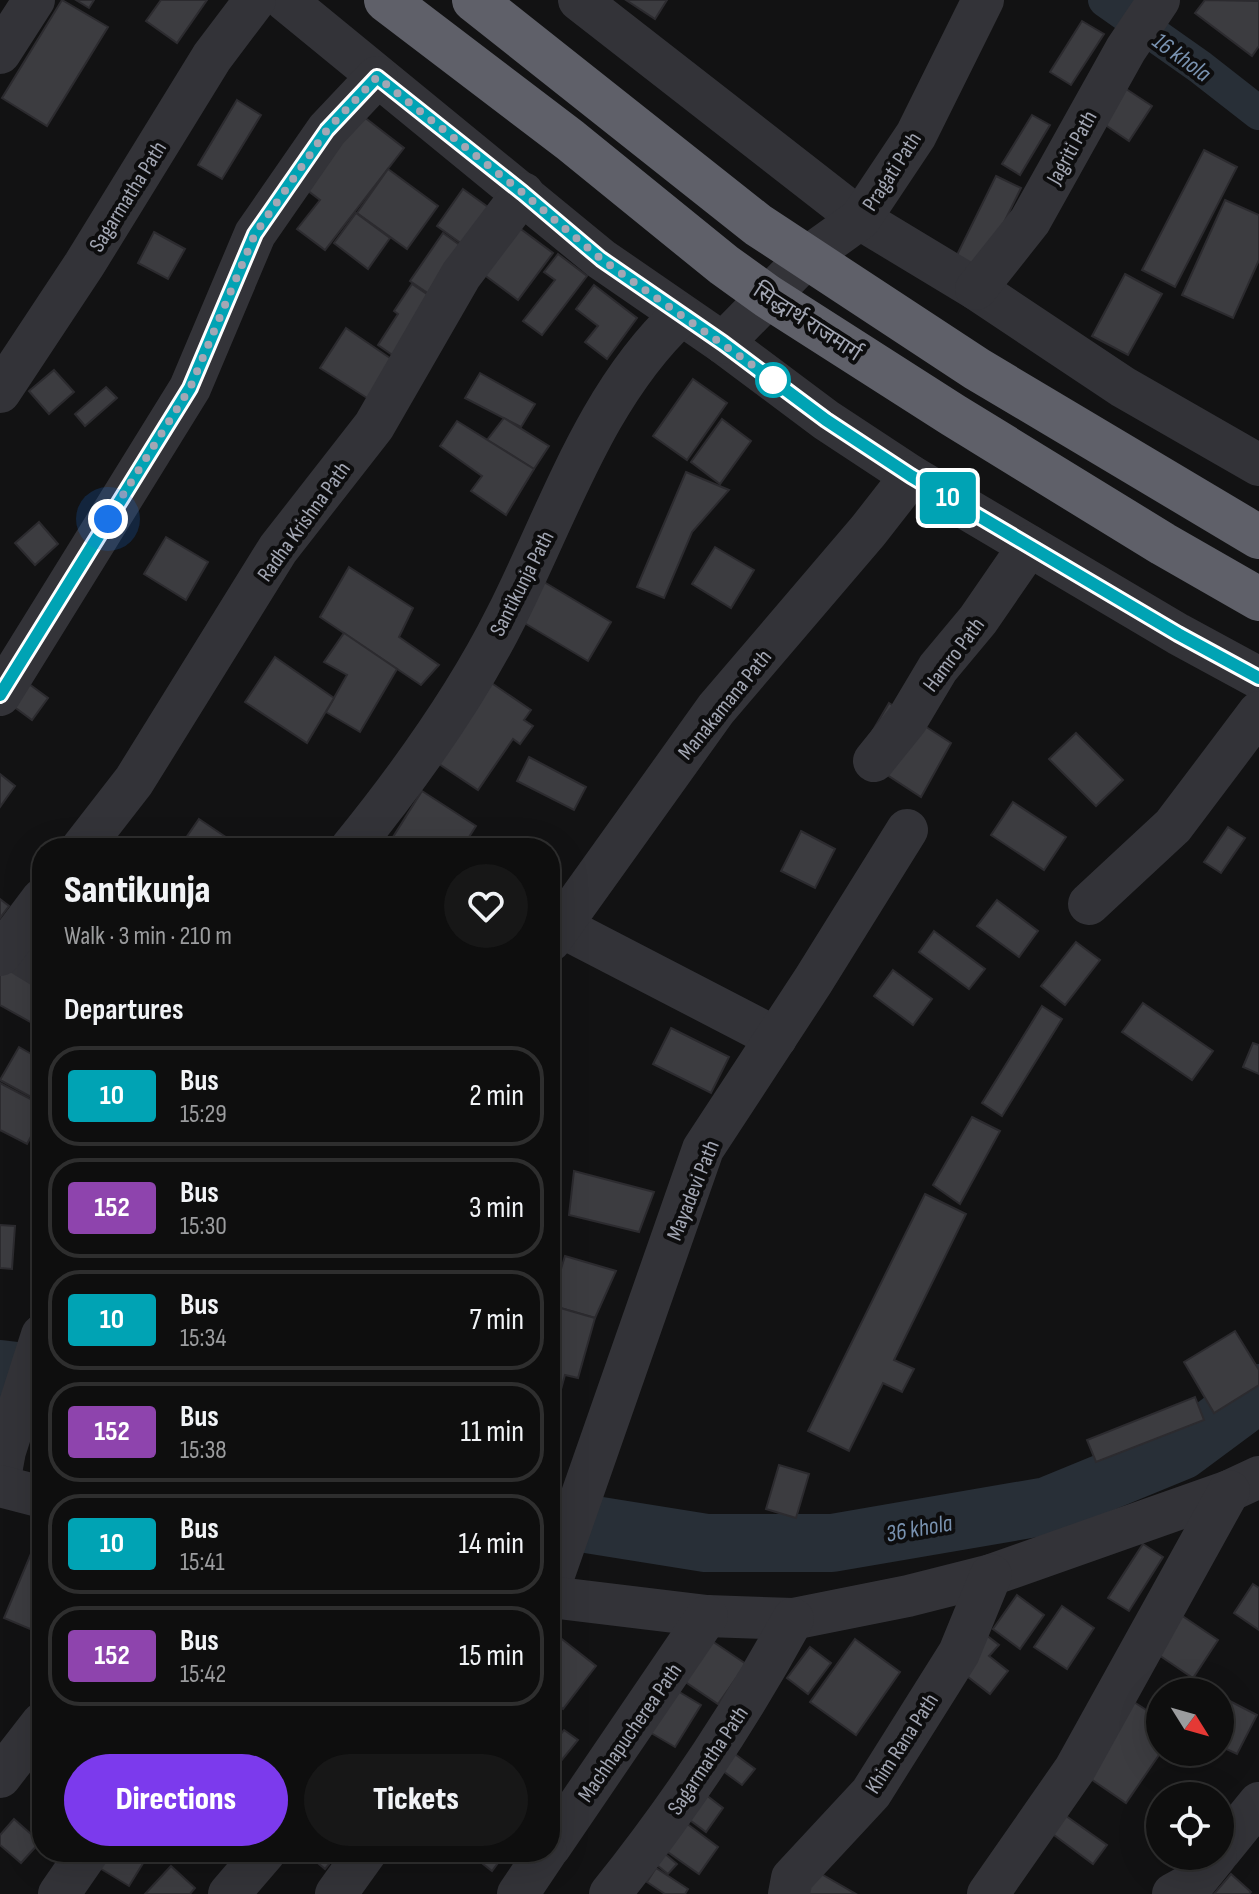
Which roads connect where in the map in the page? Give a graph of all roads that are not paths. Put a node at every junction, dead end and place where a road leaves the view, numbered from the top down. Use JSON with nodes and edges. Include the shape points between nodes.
{"nodes":[{"id":1,"x":34,"y":0,"type":"edge"},
{"id":2,"x":255,"y":0,"type":"edge"},
{"id":3,"x":285,"y":0,"type":"edge"},
{"id":4,"x":386,"y":0,"type":"edge"},
{"id":5,"x":474,"y":0,"type":"edge"},
{"id":6,"x":579,"y":0,"type":"edge"},
{"id":7,"x":983,"y":0,"type":"edge"},
{"id":8,"x":1159,"y":0,"type":"edge"},
{"id":9,"x":0,"y":53,"type":"edge"},
{"id":10,"x":377,"y":77,"type":"junction"},
{"id":11,"x":523,"y":193,"type":"junction"},
{"id":12,"x":860,"y":219,"type":"junction"},
{"id":13,"x":807,"y":257,"type":"junction"},
{"id":14,"x":976,"y":289,"type":"junction"},
{"id":15,"x":767,"y":296,"type":"junction"},
{"id":16,"x":681,"y":315,"type":"junction"},
{"id":17,"x":723,"y":343,"type":"junction"},
{"id":18,"x":0,"y":392,"type":"edge"},
{"id":19,"x":1259,"y":465,"type":"edge"},
{"id":20,"x":911,"y":476,"type":"junction"},
{"id":21,"x":1259,"y":537,"type":"edge"},
{"id":22,"x":1029,"y":546,"type":"junction"},
{"id":23,"x":1259,"y":599,"type":"edge"},
{"id":24,"x":1259,"y":678,"type":"edge"},
{"id":25,"x":0,"y":695,"type":"edge"},
{"id":26,"x":1259,"y":712,"type":"edge"},
{"id":27,"x":874,"y":761,"type":"dead end"},
{"id":28,"x":907,"y":830,"type":"dead end"},
{"id":29,"x":90,"y":838,"type":"edge"},
{"id":30,"x":358,"y":838,"type":"edge"},
{"id":31,"x":1089,"y":904,"type":"dead end"},
{"id":32,"x":32,"y":912,"type":"edge"},
{"id":33,"x":560,"y":926,"type":"edge"},
{"id":34,"x":560,"y":935,"type":"edge"},
{"id":35,"x":3,"y":950,"type":"edge"},
{"id":36,"x":32,"y":963,"type":"edge"},
{"id":37,"x":776,"y":1038,"type":"junction"},
{"id":38,"x":32,"y":1366,"type":"edge"},
{"id":39,"x":0,"y":1478,"type":"edge"},
{"id":40,"x":1244,"y":1484,"type":"edge"},
{"id":41,"x":0,"y":1486,"type":"edge"},
{"id":42,"x":32,"y":1494,"type":"edge"},
{"id":43,"x":560,"y":1557,"type":"edge"},
{"id":44,"x":991,"y":1575,"type":"junction"},
{"id":45,"x":560,"y":1598,"type":"edge"},
{"id":46,"x":707,"y":1616,"type":"junction"},
{"id":47,"x":793,"y":1619,"type":"junction"},
{"id":48,"x":32,"y":1736,"type":"edge"},
{"id":49,"x":0,"y":1777,"type":"edge"},
{"id":50,"x":1259,"y":1803,"type":"edge"},
{"id":51,"x":560,"y":1832,"type":"edge"},
{"id":52,"x":1234,"y":1834,"type":"edge"},
{"id":53,"x":81,"y":1862,"type":"edge"},
{"id":54,"x":256,"y":1862,"type":"edge"},
{"id":55,"x":359,"y":1862,"type":"edge"},
{"id":56,"x":539,"y":1862,"type":"edge"},
{"id":57,"x":1205,"y":1870,"type":"edge"},
{"id":58,"x":59,"y":1894,"type":"edge"},
{"id":59,"x":229,"y":1894,"type":"edge"},
{"id":60,"x":336,"y":1894,"type":"edge"},
{"id":61,"x":518,"y":1894,"type":"edge"},
{"id":62,"x":610,"y":1894,"type":"edge"},
{"id":63,"x":789,"y":1894,"type":"edge"},
{"id":64,"x":988,"y":1894,"type":"edge"},
{"id":65,"x":1173,"y":1894,"type":"edge"}],
"edges":[{"from":1,"to":9,"type":"street"},
{"from":2,"to":18,"type":"street","name":"Sagarmatha Path","via":[[212,57]]},
{"from":3,"to":10,"type":"street"},
{"from":4,"to":15,"type":"highway","name":"सिद्धार्थ राजमार्ग"},
{"from":5,"to":13,"type":"highway","via":[[758,225]]},
{"from":6,"to":12,"type":"street"},
{"from":7,"to":12,"type":"street","name":"Pragati Path","via":[[916,135]]},
{"from":8,"to":14,"type":"street","name":"Jagriti Path","via":[[1030,221]]},
{"from":10,"to":11,"type":"street"},
{"from":10,"to":25,"type":"street","via":[[327,130],[255,234],[190,388]]},
{"from":11,"to":16,"type":"street","via":[[601,259]]},
{"from":11,"to":29,"type":"street","name":"Radha Krishna Path","via":[[461,275],[374,426],[278,549],[134,781]]},
{"from":12,"to":13,"type":"street","name":"Pragati Path"},
{"from":12,"to":14,"type":"street"},
{"from":13,"to":15,"type":"street","name":"Pragati Path"},
{"from":13,"to":21,"type":"highway","via":[[977,369]]},
{"from":14,"to":19,"type":"street","via":[[1123,387]]},
{"from":15,"to":17,"type":"street","name":"Pragati Path"},
{"from":15,"to":23,"type":"highway","name":"सिद्धार्थ राजमार्ग"},
{"from":16,"to":17,"type":"street"},
{"from":16,"to":30,"type":"street","name":"Santikunja Path","via":[[654,341],[610,400],[505,620],[440,728]]},
{"from":17,"to":20,"type":"street"},
{"from":20,"to":22,"type":"street"},
{"from":20,"to":33,"type":"street","name":"Manakamana Path","via":[[716,709]]},
{"from":22,"to":24,"type":"street"},
{"from":22,"to":27,"type":"street","name":"Hamro Path"},
{"from":26,"to":31,"type":"street","via":[[1173,826]]},
{"from":28,"to":37,"type":"street","name":"Mayadevi Path"},
{"from":32,"to":35,"type":"street"},
{"from":34,"to":37,"type":"street"},
{"from":35,"to":36,"type":"street"},
{"from":37,"to":43,"type":"street","name":"Mayadevi Path","via":[[703,1149]]},
{"from":38,"to":39,"type":"street"},
{"from":40,"to":44,"type":"street"},
{"from":40,"to":64,"type":"street","via":[[1075,1769]]},
{"from":41,"to":42,"type":"street"},
{"from":44,"to":47,"type":"street"},
{"from":44,"to":63,"type":"street","name":"Khim Rana Path","via":[[959,1653],[871,1793],[792,1878]]},
{"from":45,"to":46,"type":"street"},
{"from":46,"to":47,"type":"street"},
{"from":46,"to":51,"type":"street","name":"Machhapucherea Path"},
{"from":47,"to":62,"type":"street","name":"Sagarmatha Path","via":[[704,1767]]},
{"from":48,"to":49,"type":"street"},
{"from":50,"to":52,"type":"street"},
{"from":53,"to":58,"type":"street"},
{"from":54,"to":59,"type":"street"},
{"from":55,"to":60,"type":"street"},
{"from":56,"to":61,"type":"street"},
{"from":57,"to":65,"type":"street"}]}
